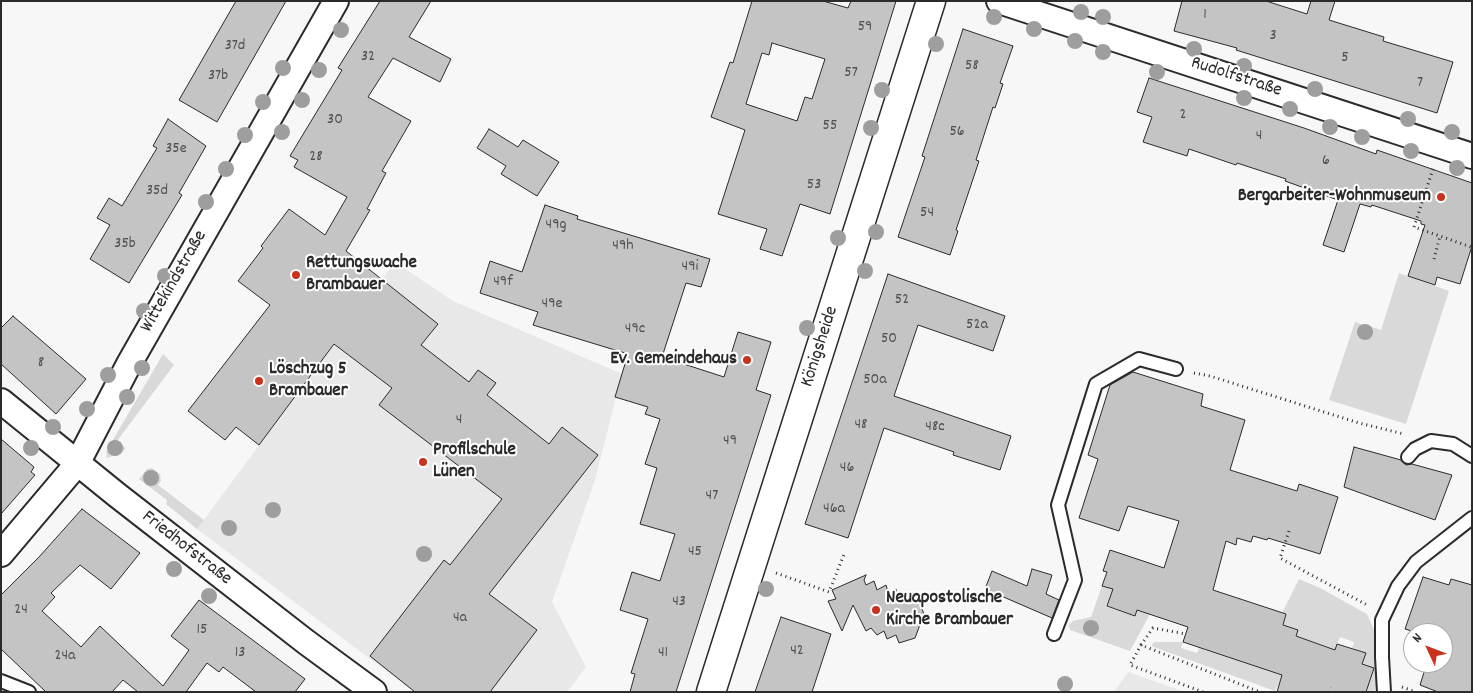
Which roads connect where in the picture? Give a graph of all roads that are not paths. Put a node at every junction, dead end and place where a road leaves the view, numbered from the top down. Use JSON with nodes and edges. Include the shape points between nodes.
{"nodes":[{"id":1,"x":336,"y":1,"type":"edge"},
{"id":2,"x":931,"y":1,"type":"edge"},
{"id":3,"x":999,"y":1,"type":"edge"},
{"id":4,"x":1472,"y":156,"type":"edge"},
{"id":5,"x":1176,"y":369,"type":"road end"},
{"id":6,"x":1,"y":401,"type":"edge"},
{"id":7,"x":1472,"y":456,"type":"edge"},
{"id":8,"x":1408,"y":457,"type":"dead end"},
{"id":9,"x":77,"y":464,"type":"junction"},
{"id":10,"x":1472,"y":518,"type":"edge"},
{"id":11,"x":1,"y":554,"type":"edge"},
{"id":12,"x":1054,"y":634,"type":"dead end"},
{"id":13,"x":1,"y":682,"type":"edge"},
{"id":14,"x":29,"y":692,"type":"edge"},
{"id":15,"x":374,"y":692,"type":"edge"},
{"id":16,"x":711,"y":692,"type":"edge"},
{"id":17,"x":1384,"y":692,"type":"edge"}],
"edges":[{"from":1,"to":9,"type":"street","name":"Wittekindstraße","via":[[133,357]]},
{"from":2,"to":16,"type":"main road","name":"Königsheide"},
{"from":3,"to":4,"type":"street","name":"Rudolfstraße"},
{"from":5,"to":12,"type":"lane","via":[[1138,359],[1096,384],[1058,505],[1075,580]]},
{"from":6,"to":9,"type":"street","name":"Friedhofstraße"},
{"from":7,"to":8,"type":"lane","via":[[1453,444],[1431,441],[1415,449]]},
{"from":9,"to":11,"type":"street","name":"Wittekindstraße"},
{"from":9,"to":15,"type":"street","name":"Friedhofstraße"},
{"from":10,"to":17,"type":"lane","via":[[1416,562],[1398,586],[1382,620]]},
{"from":13,"to":14,"type":"lane"}]}
